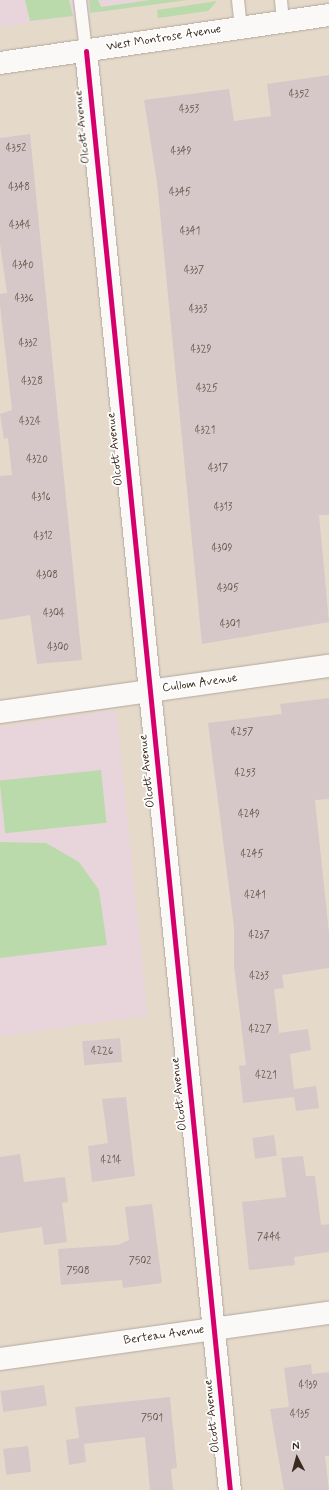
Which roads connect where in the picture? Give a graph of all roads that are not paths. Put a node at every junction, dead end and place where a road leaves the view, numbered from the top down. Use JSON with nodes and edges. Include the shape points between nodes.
{"nodes":[{"id":1,"x":80,"y":0,"type":"edge"},
{"id":2,"x":238,"y":0,"type":"edge"},
{"id":3,"x":282,"y":10,"type":"edge"},
{"id":4,"x":329,"y":15,"type":"edge"},
{"id":5,"x":241,"y":27,"type":"junction"},
{"id":6,"x":86,"y":51,"type":"junction"},
{"id":7,"x":0,"y":64,"type":"edge"},
{"id":8,"x":329,"y":666,"type":"edge"},
{"id":9,"x":150,"y":691,"type":"junction"},
{"id":10,"x":0,"y":712,"type":"edge"},
{"id":11,"x":329,"y":1313,"type":"edge"},
{"id":12,"x":214,"y":1329,"type":"junction"},
{"id":13,"x":0,"y":1359,"type":"edge"},
{"id":14,"x":230,"y":1490,"type":"edge"}],
"edges":[{"from":1,"to":6,"type":"lane"},
{"from":2,"to":5,"type":"lane"},
{"from":3,"to":4,"type":"street","name":"West Montrose Avenue"},
{"from":3,"to":5,"type":"street","name":"West Montrose Avenue"},
{"from":5,"to":6,"type":"street","name":"West Montrose Avenue"},
{"from":6,"to":7,"type":"street","name":"West Montrose Avenue"},
{"from":6,"to":9,"type":"street","name":"Olcott Avenue"},
{"from":8,"to":9,"type":"street","name":"Cullom Avenue"},
{"from":9,"to":10,"type":"street","name":"Cullom Avenue"},
{"from":9,"to":12,"type":"street","name":"Olcott Avenue"},
{"from":11,"to":12,"type":"street","name":"Berteau Avenue"},
{"from":12,"to":13,"type":"street","name":"Berteau Avenue"},
{"from":12,"to":14,"type":"street","name":"Olcott Avenue"}]}
